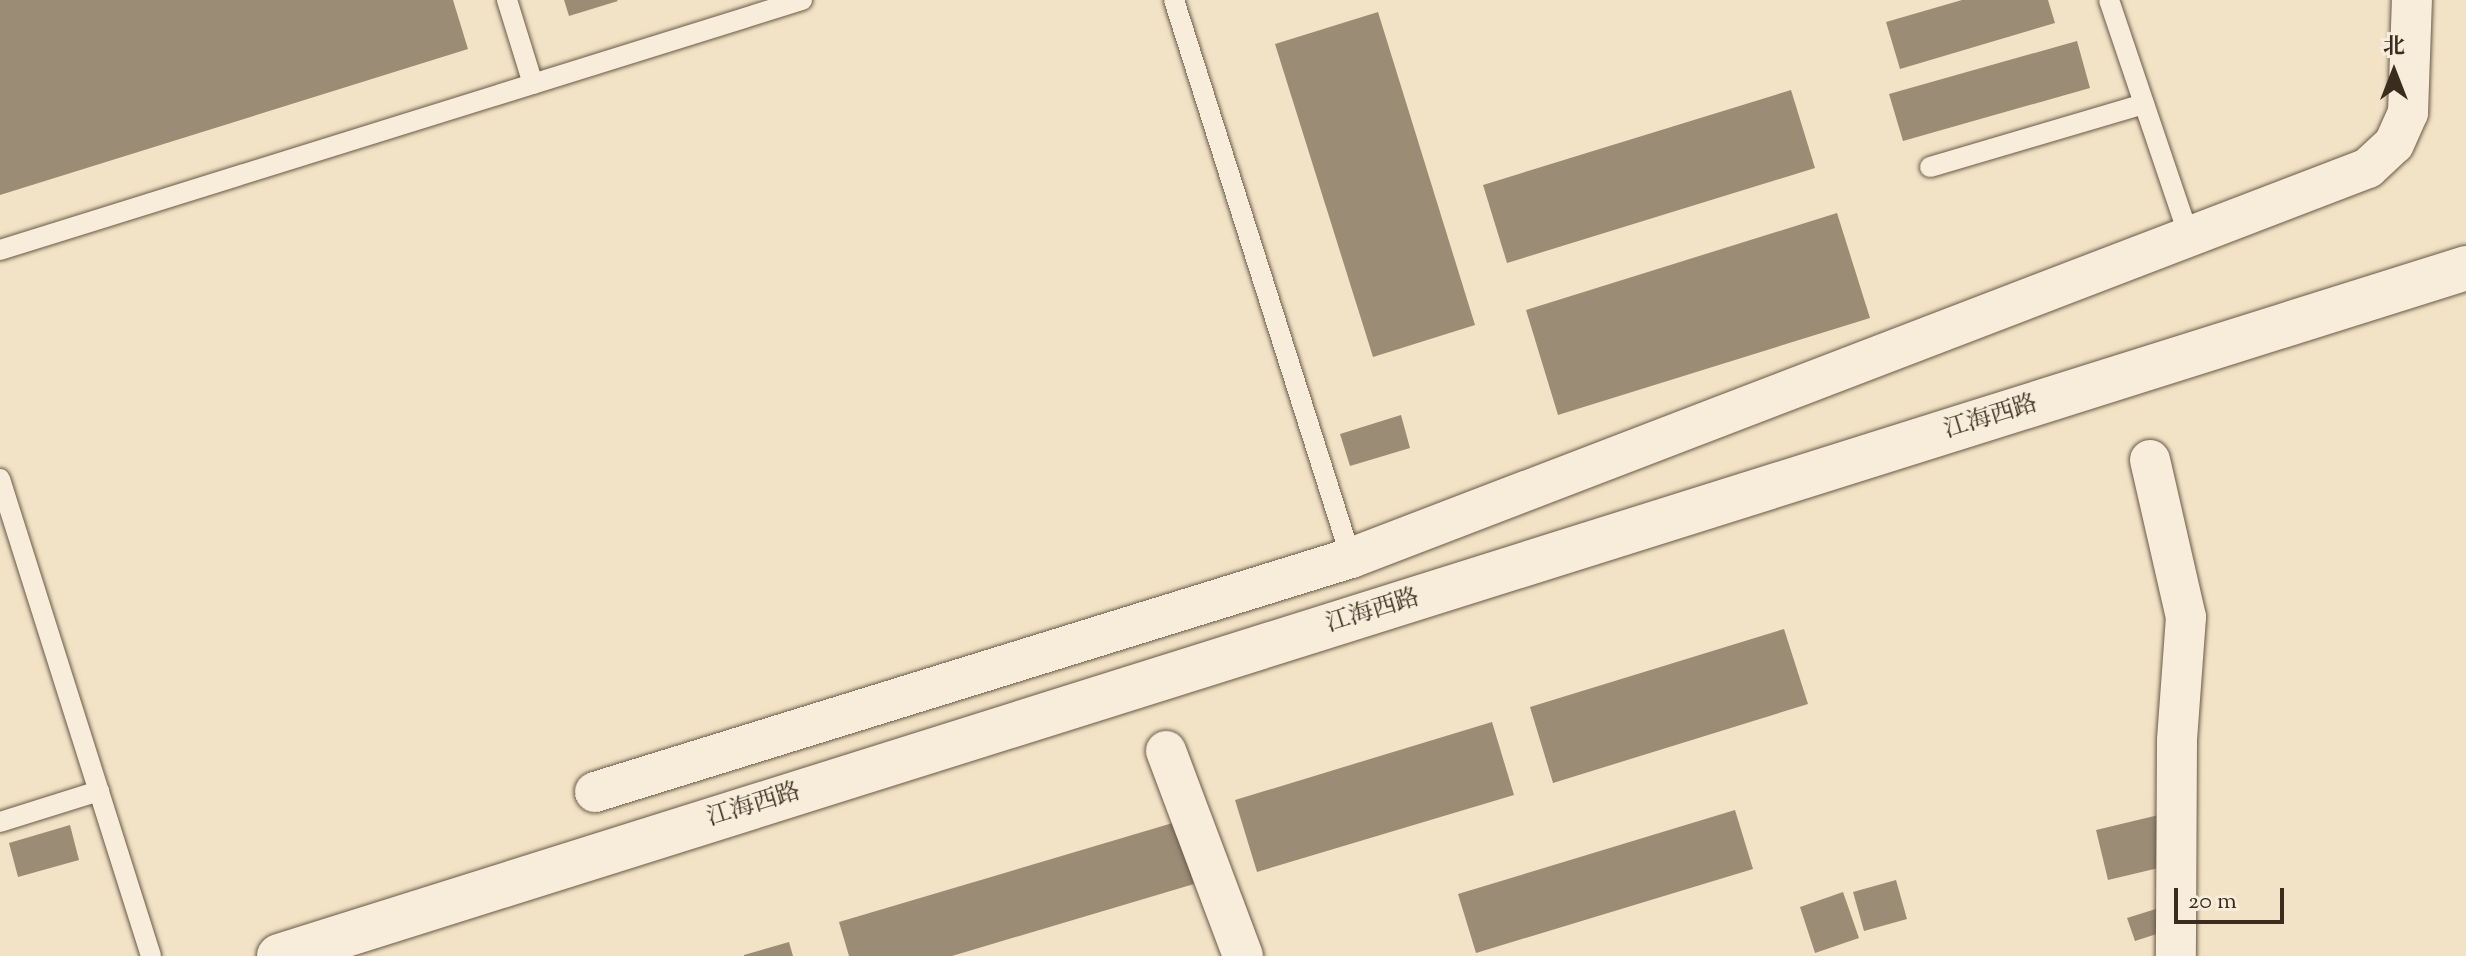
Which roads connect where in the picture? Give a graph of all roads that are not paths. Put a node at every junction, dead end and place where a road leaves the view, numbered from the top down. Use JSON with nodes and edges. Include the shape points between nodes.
{"nodes":[{"id":1,"x":507,"y":0,"type":"edge"},
{"id":2,"x":802,"y":0,"type":"edge"},
{"id":3,"x":1174,"y":0,"type":"edge"},
{"id":4,"x":2109,"y":0,"type":"edge"},
{"id":5,"x":2412,"y":0,"type":"edge"},
{"id":6,"x":533,"y":84,"type":"junction"},
{"id":7,"x":2144,"y":104,"type":"junction"},
{"id":8,"x":1930,"y":167,"type":"dead end"},
{"id":9,"x":2188,"y":233,"type":"junction"},
{"id":10,"x":0,"y":250,"type":"edge"},
{"id":11,"x":2466,"y":268,"type":"edge"},
{"id":12,"x":2150,"y":460,"type":"dead end"},
{"id":13,"x":0,"y":479,"type":"edge"},
{"id":14,"x":6,"y":518,"type":"edge"},
{"id":15,"x":1351,"y":558,"type":"junction"},
{"id":16,"x":1166,"y":751,"type":"dead end"},
{"id":17,"x":99,"y":791,"type":"junction"},
{"id":18,"x":595,"y":792,"type":"dead end"},
{"id":19,"x":0,"y":822,"type":"edge"},
{"id":20,"x":151,"y":956,"type":"edge"},
{"id":21,"x":279,"y":956,"type":"edge"},
{"id":22,"x":1243,"y":956,"type":"edge"},
{"id":23,"x":2176,"y":956,"type":"edge"}],
"edges":[{"from":1,"to":6,"type":"lane"},
{"from":2,"to":6,"type":"lane"},
{"from":3,"to":15,"type":"lane"},
{"from":4,"to":7,"type":"lane"},
{"from":5,"to":9,"type":"street","via":[[2408,113],[2394,144],[2368,168]]},
{"from":6,"to":10,"type":"lane"},
{"from":7,"to":8,"type":"lane"},
{"from":7,"to":9,"type":"lane"},
{"from":9,"to":15,"type":"street","via":[[2096,275]]},
{"from":11,"to":21,"type":"main road","name":"江海西路"},
{"from":12,"to":23,"type":"street","via":[[2186,617],[2177,741]]},
{"from":13,"to":14,"type":"lane"},
{"from":14,"to":17,"type":"lane"},
{"from":15,"to":18,"type":"street"},
{"from":16,"to":22,"type":"street"},
{"from":17,"to":19,"type":"lane"},
{"from":17,"to":20,"type":"lane"}]}
